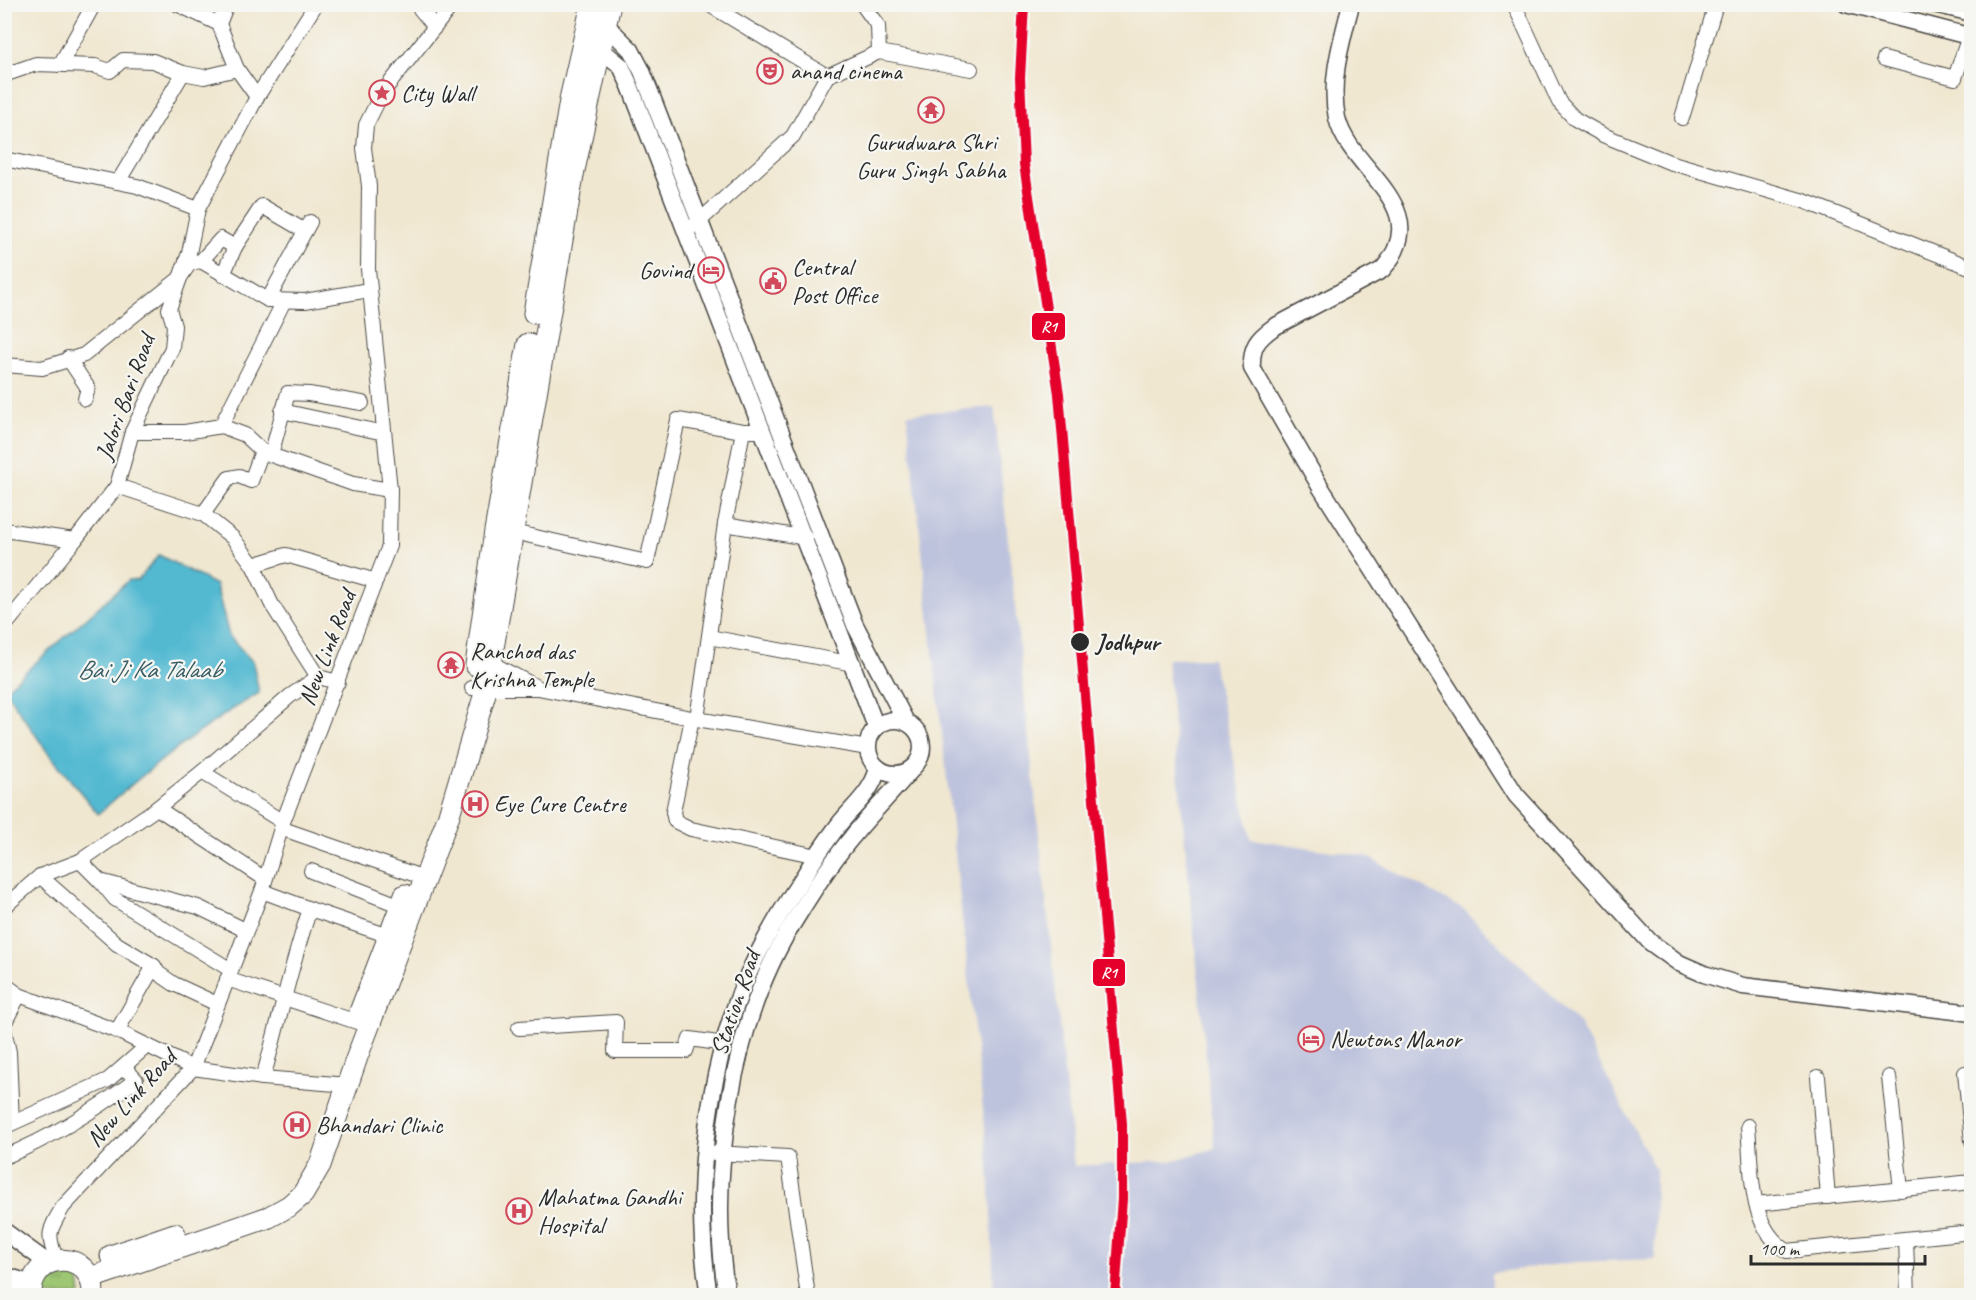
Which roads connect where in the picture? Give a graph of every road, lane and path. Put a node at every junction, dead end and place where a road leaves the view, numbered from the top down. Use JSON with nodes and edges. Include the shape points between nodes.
{"nodes":[{"id":1,"x":93,"y":4,"type":"edge"},
{"id":2,"x":177,"y":4,"type":"edge"},
{"id":3,"x":227,"y":4,"type":"edge"},
{"id":4,"x":316,"y":4,"type":"edge"},
{"id":5,"x":416,"y":4,"type":"edge"},
{"id":6,"x":453,"y":4,"type":"edge"},
{"id":7,"x":708,"y":4,"type":"edge"},
{"id":8,"x":862,"y":4,"type":"edge"},
{"id":9,"x":1351,"y":4,"type":"edge"},
{"id":10,"x":1514,"y":4,"type":"edge"},
{"id":11,"x":1716,"y":4,"type":"edge"},
{"id":12,"x":1846,"y":4,"type":"edge"},
{"id":13,"x":1934,"y":4,"type":"edge"},
{"id":14,"x":600,"y":11,"type":"edge"},
{"id":15,"x":1971,"y":13,"type":"edge"},
{"id":16,"x":219,"y":24,"type":"junction"},
{"id":17,"x":435,"y":27,"type":"junction"},
{"id":18,"x":1970,"y":37,"type":"edge"},
{"id":19,"x":592,"y":43,"type":"junction"},
{"id":20,"x":879,"y":52,"type":"junction"},
{"id":21,"x":1884,"y":59,"type":"dead end"},
{"id":22,"x":60,"y":65,"type":"junction"},
{"id":23,"x":237,"y":69,"type":"junction"},
{"id":24,"x":971,"y":69,"type":"dead end"},
{"id":25,"x":183,"y":73,"type":"junction"},
{"id":26,"x":4,"y":75,"type":"edge"},
{"id":27,"x":827,"y":76,"type":"junction"},
{"id":28,"x":257,"y":97,"type":"junction"},
{"id":29,"x":1682,"y":118,"type":"dead end"},
{"id":30,"x":4,"y":159,"type":"edge"},
{"id":31,"x":118,"y":182,"type":"junction"},
{"id":32,"x":198,"y":209,"type":"junction"},
{"id":33,"x":701,"y":220,"type":"junction"},
{"id":34,"x":688,"y":232,"type":"junction"},
{"id":35,"x":235,"y":247,"type":"junction"},
{"id":36,"x":201,"y":261,"type":"junction"},
{"id":37,"x":1971,"y":268,"type":"edge"},
{"id":38,"x":223,"y":275,"type":"junction"},
{"id":39,"x":179,"y":279,"type":"junction"},
{"id":40,"x":369,"y":290,"type":"junction"},
{"id":41,"x":268,"y":300,"type":"junction"},
{"id":42,"x":284,"y":301,"type":"junction"},
{"id":43,"x":68,"y":358,"type":"junction"},
{"id":44,"x":4,"y":365,"type":"edge"},
{"id":45,"x":85,"y":399,"type":"dead end"},
{"id":46,"x":362,"y":403,"type":"dead end"},
{"id":47,"x":282,"y":411,"type":"junction"},
{"id":48,"x":221,"y":426,"type":"junction"},
{"id":49,"x":743,"y":431,"type":"junction"},
{"id":50,"x":761,"y":431,"type":"junction"},
{"id":51,"x":132,"y":432,"type":"junction"},
{"id":52,"x":384,"y":433,"type":"junction"},
{"id":53,"x":267,"y":453,"type":"junction"},
{"id":54,"x":117,"y":486,"type":"junction"},
{"id":55,"x":390,"y":490,"type":"junction"},
{"id":56,"x":203,"y":514,"type":"junction"},
{"id":57,"x":725,"y":524,"type":"junction"},
{"id":58,"x":4,"y":530,"type":"edge"},
{"id":59,"x":513,"y":532,"type":"junction"},
{"id":60,"x":806,"y":538,"type":"junction"},
{"id":61,"x":75,"y":540,"type":"junction"},
{"id":62,"x":254,"y":565,"type":"junction"},
{"id":63,"x":376,"y":581,"type":"junction"},
{"id":64,"x":4,"y":627,"type":"edge"},
{"id":65,"x":709,"y":637,"type":"junction"},
{"id":66,"x":485,"y":660,"type":"junction"},
{"id":67,"x":854,"y":664,"type":"junction"},
{"id":68,"x":318,"y":677,"type":"junction"},
{"id":69,"x":338,"y":682,"type":"junction"},
{"id":70,"x":538,"y":688,"type":"junction"},
{"id":71,"x":479,"y":689,"type":"junction"},
{"id":72,"x":694,"y":719,"type":"junction"},
{"id":73,"x":906,"y":722,"type":"junction"},
{"id":74,"x":876,"y":727,"type":"junction"},
{"id":75,"x":868,"y":747,"type":"junction"},
{"id":76,"x":878,"y":768,"type":"junction"},
{"id":77,"x":912,"y":769,"type":"junction"},
{"id":78,"x":202,"y":772,"type":"junction"},
{"id":79,"x":157,"y":808,"type":"junction"},
{"id":80,"x":283,"y":826,"type":"junction"},
{"id":81,"x":818,"y":856,"type":"junction"},
{"id":82,"x":80,"y":861,"type":"junction"},
{"id":83,"x":311,"y":871,"type":"dead end"},
{"id":84,"x":413,"y":874,"type":"junction"},
{"id":85,"x":40,"y":876,"type":"junction"},
{"id":86,"x":100,"y":881,"type":"junction"},
{"id":87,"x":263,"y":885,"type":"junction"},
{"id":88,"x":401,"y":906,"type":"junction"},
{"id":89,"x":4,"y":907,"type":"edge"},
{"id":90,"x":310,"y":909,"type":"junction"},
{"id":91,"x":246,"y":930,"type":"junction"},
{"id":92,"x":389,"y":936,"type":"junction"},
{"id":93,"x":154,"y":966,"type":"junction"},
{"id":94,"x":229,"y":974,"type":"junction"},
{"id":95,"x":4,"y":984,"type":"edge"},
{"id":96,"x":19,"y":996,"type":"junction"},
{"id":97,"x":286,"y":999,"type":"junction"},
{"id":98,"x":217,"y":1004,"type":"junction"},
{"id":99,"x":1971,"y":1013,"type":"edge"},
{"id":100,"x":357,"y":1022,"type":"junction"},
{"id":101,"x":4,"y":1024,"type":"edge"},
{"id":102,"x":519,"y":1028,"type":"dead end"},
{"id":103,"x":4,"y":1030,"type":"edge"},
{"id":104,"x":117,"y":1031,"type":"junction"},
{"id":105,"x":725,"y":1044,"type":"junction"},
{"id":106,"x":147,"y":1046,"type":"junction"},
{"id":107,"x":124,"y":1067,"type":"junction"},
{"id":108,"x":193,"y":1068,"type":"junction"},
{"id":109,"x":1965,"y":1073,"type":"dead end"},
{"id":110,"x":1818,"y":1077,"type":"dead end"},
{"id":111,"x":1889,"y":1077,"type":"dead end"},
{"id":112,"x":262,"y":1078,"type":"junction"},
{"id":113,"x":340,"y":1084,"type":"junction"},
{"id":114,"x":8,"y":1125,"type":"edge"},
{"id":115,"x":1748,"y":1126,"type":"dead end"},
{"id":116,"x":1971,"y":1141,"type":"edge"},
{"id":117,"x":706,"y":1152,"type":"junction"},
{"id":118,"x":724,"y":1154,"type":"junction"},
{"id":119,"x":4,"y":1157,"type":"edge"},
{"id":120,"x":1971,"y":1182,"type":"edge"},
{"id":121,"x":1901,"y":1190,"type":"junction"},
{"id":122,"x":1828,"y":1197,"type":"junction"},
{"id":123,"x":1756,"y":1204,"type":"junction"},
{"id":124,"x":4,"y":1231,"type":"edge"},
{"id":125,"x":1971,"y":1232,"type":"edge"},
{"id":126,"x":1906,"y":1239,"type":"junction"},
{"id":127,"x":52,"y":1262,"type":"junction"},
{"id":128,"x":4,"y":1275,"type":"edge"},
{"id":129,"x":89,"y":1280,"type":"edge"},
{"id":130,"x":4,"y":1290,"type":"edge"},
{"id":131,"x":32,"y":1290,"type":"edge"},
{"id":132,"x":709,"y":1296,"type":"edge"},
{"id":133,"x":727,"y":1296,"type":"edge"},
{"id":134,"x":808,"y":1296,"type":"edge"},
{"id":135,"x":1908,"y":1296,"type":"edge"}],
"edges":[{"from":1,"to":22,"type":"street"},
{"from":2,"to":16,"type":"street"},
{"from":3,"to":16,"type":"street"},
{"from":4,"to":28,"type":"street","name":"Jalori Bari Road"},
{"from":5,"to":17,"type":"street"},
{"from":6,"to":17,"type":"street","name":"New Link Road"},
{"from":7,"to":27,"type":"street"},
{"from":8,"to":20,"type":"street","via":[[878,26]]},
{"from":9,"to":99,"type":"street","via":[[1337,60],[1334,100],[1345,137],[1392,200],[1400,229],[1398,244],[1393,258],[1382,270],[1274,327],[1259,337],[1251,352],[1252,368],[1260,385],[1321,488],[1516,795],[1650,942],[1679,963],[1743,986]]},
{"from":10,"to":37,"type":"street","via":[[1559,102],[1575,119],[1669,162],[1804,201]]},
{"from":11,"to":29,"type":"street"},
{"from":12,"to":18,"type":"street"},
{"from":13,"to":15,"type":"street"},
{"from":14,"to":19,"type":"main road"},
{"from":14,"to":33,"type":"street","via":[[631,50],[642,71]]},
{"from":16,"to":23,"type":"street"},
{"from":17,"to":40,"type":"street","name":"New Link Road","via":[[382,93],[366,125]]},
{"from":18,"to":21,"type":"street","via":[[1955,78]]},
{"from":19,"to":34,"type":"street","via":[[621,66]]},
{"from":19,"to":59,"type":"main road"},
{"from":19,"to":66,"type":"main road","via":[[571,95],[504,477]]},
{"from":20,"to":24,"type":"street"},
{"from":20,"to":27,"type":"street"},
{"from":22,"to":25,"type":"street","via":[[95,66],[110,71],[123,60],[153,61]]},
{"from":22,"to":26,"type":"street","via":[[36,64]]},
{"from":23,"to":25,"type":"street","via":[[204,77]]},
{"from":23,"to":28,"type":"street"},
{"from":25,"to":31,"type":"street"},
{"from":27,"to":33,"type":"street","via":[[793,136]]},
{"from":28,"to":32,"type":"street","name":"Jalori Bari Road"},
{"from":30,"to":31,"type":"street"},
{"from":31,"to":32,"type":"street"},
{"from":32,"to":39,"type":"street","name":"Jalori Bari Road"},
{"from":33,"to":34,"type":"street"},
{"from":33,"to":73,"type":"street","via":[[855,625]]},
{"from":34,"to":50,"type":"street"},
{"from":35,"to":36,"type":"street","via":[[221,239]]},
{"from":35,"to":38,"type":"street"},
{"from":35,"to":41,"type":"street","via":[[262,206],[308,226]]},
{"from":36,"to":38,"type":"street"},
{"from":36,"to":39,"type":"street","via":[[190,263]]},
{"from":38,"to":41,"type":"street"},
{"from":39,"to":43,"type":"street","via":[[89,352]]},
{"from":39,"to":51,"type":"street","name":"Jalori Bari Road","via":[[170,309],[174,326],[172,348]]},
{"from":40,"to":42,"type":"street","via":[[305,302]]},
{"from":40,"to":52,"type":"street","name":"New Link Road"},
{"from":41,"to":42,"type":"street"},
{"from":42,"to":48,"type":"street"},
{"from":43,"to":44,"type":"street","via":[[42,368]]},
{"from":43,"to":45,"type":"street","via":[[88,388]]},
{"from":46,"to":47,"type":"street","via":[[292,392],[286,396]]},
{"from":47,"to":52,"type":"street"},
{"from":47,"to":53,"type":"street"},
{"from":48,"to":51,"type":"street","via":[[185,432]]},
{"from":48,"to":53,"type":"street","via":[[245,435]]},
{"from":49,"to":50,"type":"street"},
{"from":49,"to":57,"type":"street"},
{"from":49,"to":59,"type":"street","via":[[678,420],[647,562]]},
{"from":50,"to":60,"type":"street"},
{"from":51,"to":54,"type":"street","name":"Jalori Bari Road"},
{"from":52,"to":55,"type":"street","name":"New Link Road"},
{"from":53,"to":55,"type":"street","via":[[353,484]]},
{"from":53,"to":56,"type":"street","via":[[251,481],[229,477]]},
{"from":54,"to":56,"type":"street"},
{"from":54,"to":61,"type":"street","name":"Jalori Bari Road"},
{"from":55,"to":63,"type":"street","name":"New Link Road","via":[[390,546]]},
{"from":56,"to":62,"type":"street","via":[[233,538]]},
{"from":57,"to":60,"type":"street"},
{"from":57,"to":65,"type":"street"},
{"from":58,"to":61,"type":"street"},
{"from":59,"to":66,"type":"main road"},
{"from":60,"to":67,"type":"street"},
{"from":61,"to":64,"type":"street","name":"Jalori Bari Road"},
{"from":62,"to":63,"type":"street","via":[[285,555]]},
{"from":62,"to":68,"type":"street","via":[[272,605]]},
{"from":63,"to":69,"type":"street","name":"New Link Road"},
{"from":65,"to":67,"type":"street"},
{"from":65,"to":72,"type":"street"},
{"from":66,"to":70,"type":"street"},
{"from":66,"to":71,"type":"main road"},
{"from":67,"to":74,"type":"street"},
{"from":68,"to":69,"type":"street"},
{"from":68,"to":78,"type":"street","via":[[290,696]]},
{"from":69,"to":80,"type":"street","name":"New Link Road"},
{"from":70,"to":71,"type":"street"},
{"from":70,"to":72,"type":"street"},
{"from":71,"to":84,"type":"main road"},
{"from":71,"to":113,"type":"main road","via":[[448,818]]},
{"from":72,"to":75,"type":"street"},
{"from":72,"to":81,"type":"street","via":[[673,812],[675,821],[692,829]]},
{"from":73,"to":74,"type":"street","via":[[896,720]]},
{"from":73,"to":77,"type":"street","via":[[915,728],[922,741],[921,756]]},
{"from":74,"to":75,"type":"street"},
{"from":75,"to":76,"type":"street"},
{"from":76,"to":77,"type":"street","via":[[895,774]]},
{"from":76,"to":81,"type":"street","name":"Station Road","via":[[870,789]]},
{"from":77,"to":118,"type":"street","name":"Station Road","via":[[851,837],[797,916],[774,958],[744,1038]]},
{"from":78,"to":79,"type":"street"},
{"from":78,"to":80,"type":"street"},
{"from":79,"to":82,"type":"street"},
{"from":79,"to":87,"type":"street"},
{"from":80,"to":84,"type":"street"},
{"from":80,"to":87,"type":"street","name":"New Link Road"},
{"from":81,"to":105,"type":"street","name":"Station Road","via":[[749,972]]},
{"from":82,"to":85,"type":"street"},
{"from":82,"to":86,"type":"street"},
{"from":83,"to":88,"type":"street"},
{"from":84,"to":88,"type":"main road"},
{"from":85,"to":89,"type":"street"},
{"from":85,"to":93,"type":"street","via":[[117,944]]},
{"from":86,"to":91,"type":"street","via":[[198,907]]},
{"from":86,"to":94,"type":"street","via":[[115,899]]},
{"from":87,"to":90,"type":"street"},
{"from":87,"to":91,"type":"street","name":"New Link Road"},
{"from":88,"to":92,"type":"main road"},
{"from":90,"to":92,"type":"street"},
{"from":90,"to":97,"type":"street","via":[[296,948]]},
{"from":91,"to":94,"type":"street","name":"New Link Road"},
{"from":92,"to":100,"type":"main road"},
{"from":93,"to":98,"type":"street","via":[[174,984]]},
{"from":93,"to":104,"type":"street"},
{"from":94,"to":97,"type":"street"},
{"from":94,"to":98,"type":"street","name":"New Link Road"},
{"from":95,"to":96,"type":"street"},
{"from":96,"to":101,"type":"street"},
{"from":96,"to":104,"type":"street"},
{"from":97,"to":100,"type":"street"},
{"from":97,"to":112,"type":"street"},
{"from":98,"to":108,"type":"street","name":"New Link Road"},
{"from":100,"to":113,"type":"main road"},
{"from":102,"to":105,"type":"street","via":[[616,1022],[615,1051],[686,1051],[690,1039]]},
{"from":103,"to":114,"type":"street","via":[[9,1053]]},
{"from":104,"to":106,"type":"street"},
{"from":105,"to":117,"type":"street","name":"Station Road"},
{"from":106,"to":107,"type":"street"},
{"from":106,"to":108,"type":"street"},
{"from":107,"to":114,"type":"street","via":[[108,1080]]},
{"from":107,"to":119,"type":"street","via":[[136,1080],[93,1112],[40,1143]]},
{"from":108,"to":112,"type":"street"},
{"from":108,"to":127,"type":"street","name":"New Link Road","via":[[63,1207],[50,1227]]},
{"from":109,"to":116,"type":"street"},
{"from":110,"to":122,"type":"street"},
{"from":111,"to":121,"type":"street"},
{"from":112,"to":113,"type":"street"},
{"from":113,"to":129,"type":"main road","via":[[310,1174],[290,1190]]},
{"from":115,"to":123,"type":"street"},
{"from":117,"to":118,"type":"street"},
{"from":117,"to":132,"type":"street","name":"Station Road","via":[[703,1220]]},
{"from":118,"to":133,"type":"street","name":"Station Road","via":[[720,1221]]},
{"from":118,"to":134,"type":"street","via":[[788,1157]]},
{"from":120,"to":121,"type":"street"},
{"from":121,"to":122,"type":"street"},
{"from":122,"to":123,"type":"street"},
{"from":123,"to":126,"type":"street","via":[[1764,1227],[1776,1244],[1787,1251]]},
{"from":124,"to":127,"type":"street"},
{"from":125,"to":126,"type":"street"},
{"from":126,"to":135,"type":"street"},
{"from":127,"to":129,"type":"main road","via":[[75,1262]]},
{"from":127,"to":131,"type":"main road","via":[[40,1269]]},
{"from":128,"to":131,"type":"street"},
{"from":130,"to":131,"type":"main road"}]}
